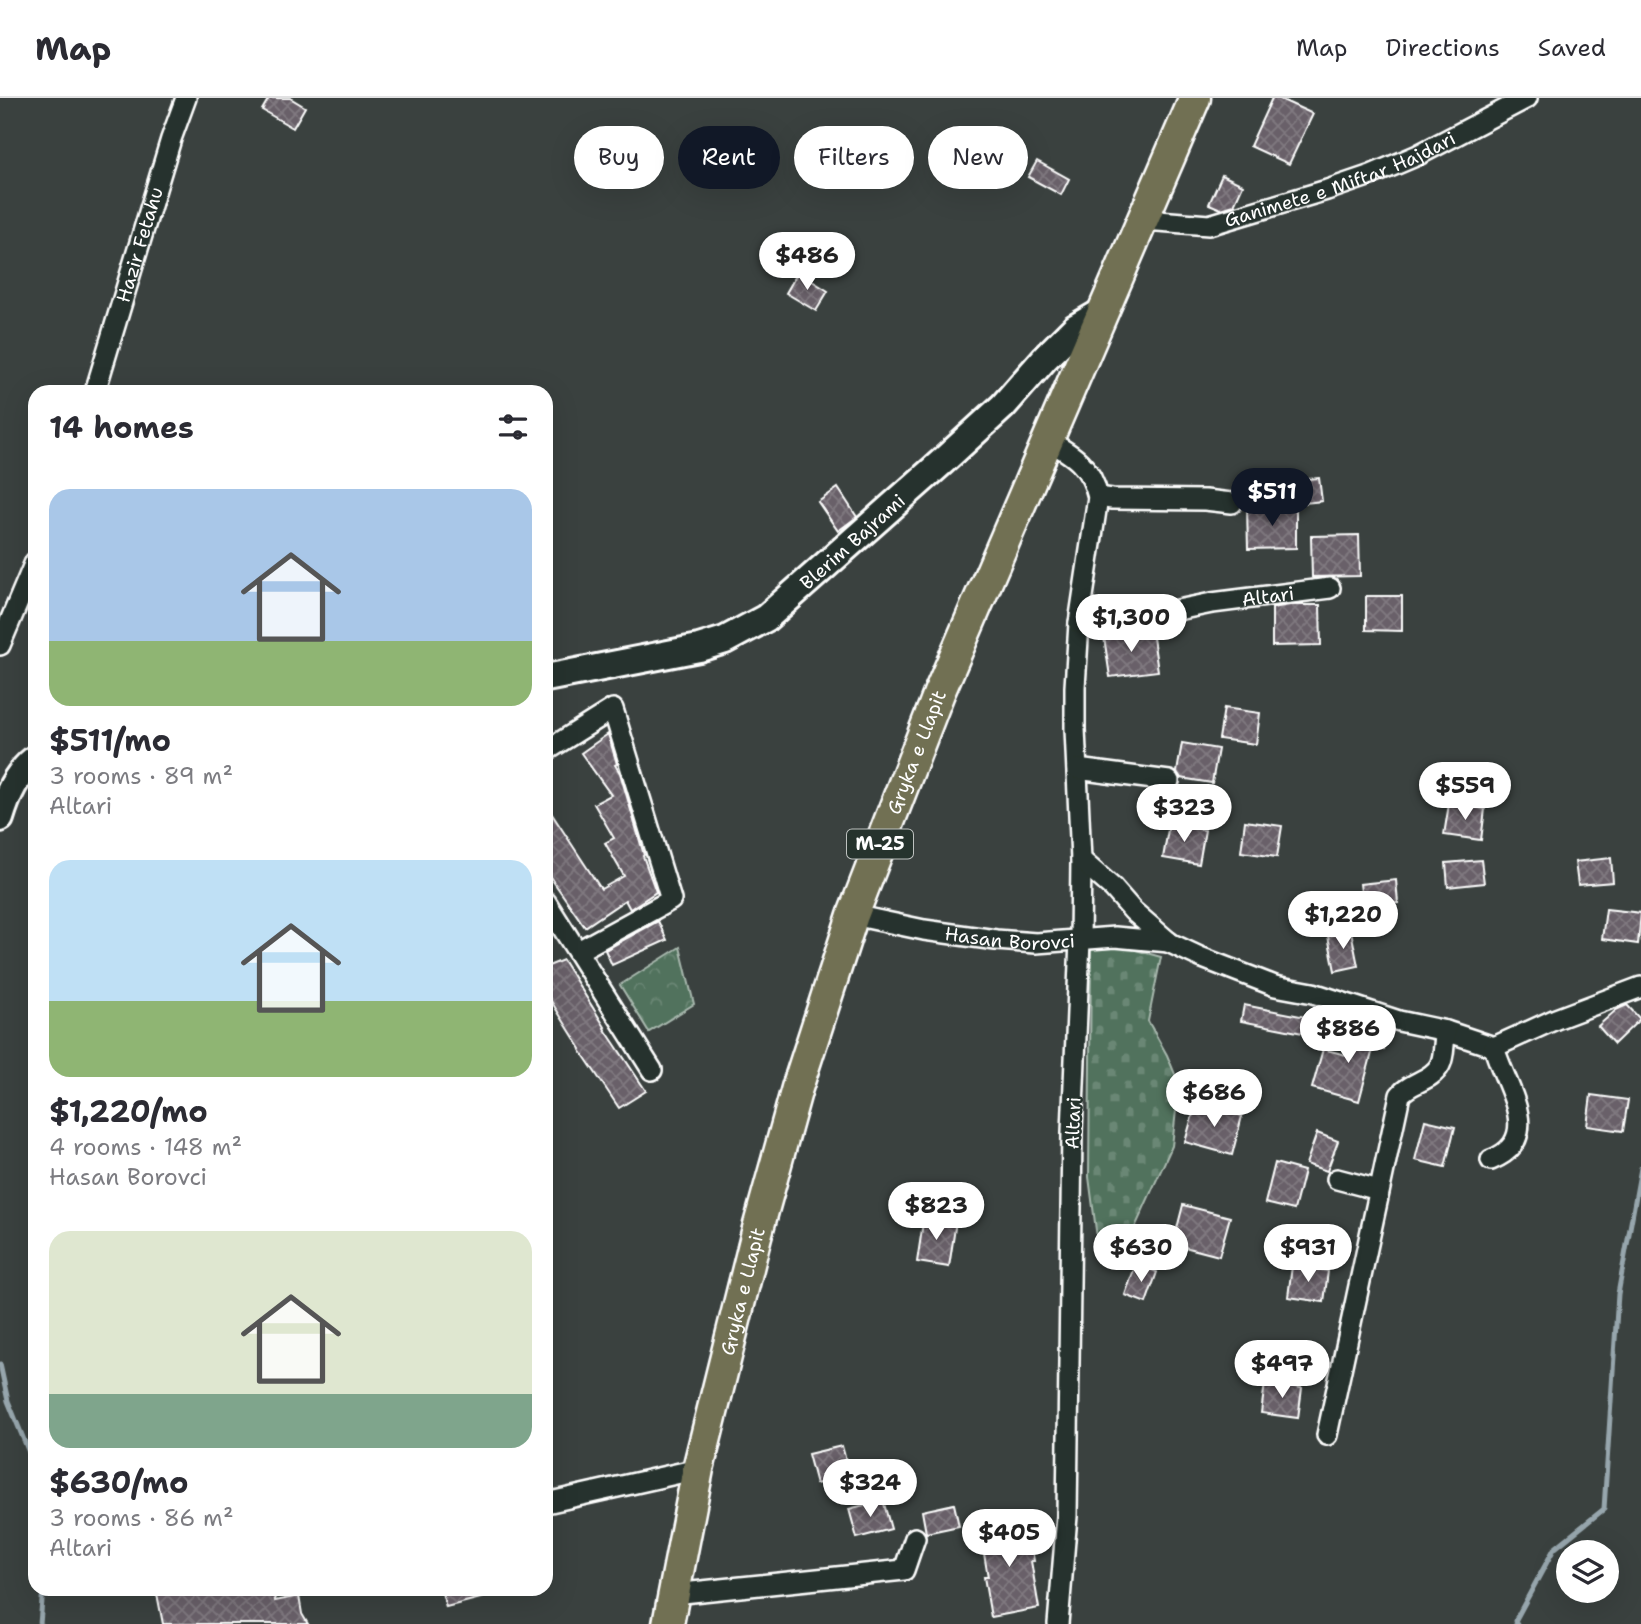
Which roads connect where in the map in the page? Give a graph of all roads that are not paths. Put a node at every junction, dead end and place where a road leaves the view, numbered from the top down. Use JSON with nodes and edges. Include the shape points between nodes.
{"nodes":[{"id":1,"x":186,"y":98,"type":"edge"},
{"id":2,"x":1195,"y":98,"type":"edge"},
{"id":3,"x":1527,"y":98,"type":"edge"},
{"id":4,"x":1144,"y":220,"type":"junction"},
{"id":5,"x":1104,"y":311,"type":"junction"},
{"id":6,"x":97,"y":385,"type":"edge"},
{"id":7,"x":1047,"y":440,"type":"junction"},
{"id":8,"x":1098,"y":497,"type":"junction"},
{"id":9,"x":1232,"y":503,"type":"dead end"},
{"id":10,"x":28,"y":579,"type":"edge"},
{"id":11,"x":1330,"y":588,"type":"dead end"},
{"id":12,"x":1079,"y":622,"type":"junction"},
{"id":13,"x":0,"y":645,"type":"edge"},
{"id":14,"x":553,"y":677,"type":"edge"},
{"id":15,"x":553,"y":747,"type":"edge"},
{"id":16,"x":28,"y":767,"type":"edge"},
{"id":17,"x":1077,"y":769,"type":"junction"},
{"id":18,"x":1169,"y":781,"type":"dead end"},
{"id":19,"x":0,"y":818,"type":"edge"},
{"id":20,"x":1081,"y":860,"type":"junction"},
{"id":21,"x":553,"y":913,"type":"edge"},
{"id":22,"x":853,"y":915,"type":"junction"},
{"id":23,"x":1080,"y":940,"type":"junction"},
{"id":24,"x":1170,"y":943,"type":"junction"},
{"id":25,"x":578,"y":951,"type":"junction"},
{"id":26,"x":1641,"y":986,"type":"edge"},
{"id":27,"x":1446,"y":1031,"type":"junction"},
{"id":28,"x":1494,"y":1047,"type":"junction"},
{"id":29,"x":652,"y":1070,"type":"dead end"},
{"id":30,"x":1491,"y":1160,"type":"dead end"},
{"id":31,"x":1337,"y":1179,"type":"dead end"},
{"id":32,"x":1379,"y":1190,"type":"junction"},
{"id":33,"x":1327,"y":1436,"type":"dead end"},
{"id":34,"x":698,"y":1469,"type":"junction"},
{"id":35,"x":553,"y":1501,"type":"edge"},
{"id":36,"x":915,"y":1538,"type":"dead end"},
{"id":37,"x":673,"y":1594,"type":"junction"},
{"id":38,"x":668,"y":1624,"type":"edge"},
{"id":39,"x":1058,"y":1624,"type":"edge"}],
"edges":[{"from":1,"to":6,"type":"street","name":"Hazir Fetahu"},
{"from":2,"to":4,"type":"main road","name":"Gryka e Llapit","number":"M-25"},
{"from":3,"to":4,"type":"street","name":"Ganimete e Miftar Hajdari","via":[[1418,155],[1327,190],[1209,225]]},
{"from":4,"to":5,"type":"main road","name":"Gryka e Llapit","number":"M-25"},
{"from":5,"to":7,"type":"main road","name":"Gryka e Llapit","number":"M-25"},
{"from":5,"to":14,"type":"street","name":"Blerim Bajrami","via":[[1075,328],[953,452],[766,618],[699,648]]},
{"from":7,"to":8,"type":"street","via":[[1083,464]]},
{"from":7,"to":22,"type":"main road","name":"Gryka e Llapit","number":"M-25","via":[[939,693]]},
{"from":8,"to":9,"type":"street"},
{"from":8,"to":12,"type":"street","name":"Altari"},
{"from":10,"to":13,"type":"street"},
{"from":11,"to":12,"type":"street","name":"Altari"},
{"from":12,"to":17,"type":"street","name":"Altari"},
{"from":15,"to":25,"type":"street","via":[[613,709],[671,900]]},
{"from":16,"to":19,"type":"street","via":[[6,797]]},
{"from":17,"to":18,"type":"street"},
{"from":17,"to":20,"type":"street","name":"Altari"},
{"from":20,"to":23,"type":"street","name":"Altari"},
{"from":20,"to":24,"type":"street","name":"Hasan Borovci"},
{"from":21,"to":25,"type":"street"},
{"from":22,"to":23,"type":"street","name":"Hasan Borovci","via":[[996,940]]},
{"from":22,"to":34,"type":"main road","name":"Gryka e Llapit","number":"M-25","via":[[797,1088]]},
{"from":23,"to":24,"type":"street","name":"Hasan Borovci","via":[[1115,937]]},
{"from":23,"to":39,"type":"street","name":"Altari","via":[[1072,1132],[1067,1516]]},
{"from":24,"to":27,"type":"street","name":"Hasan Borovci","via":[[1240,975]]},
{"from":25,"to":29,"type":"street"},
{"from":26,"to":28,"type":"street"},
{"from":27,"to":28,"type":"street","name":"Hasan Borovci"},
{"from":27,"to":32,"type":"street","via":[[1436,1071],[1400,1095]]},
{"from":28,"to":30,"type":"street","via":[[1515,1101],[1518,1134],[1506,1154]]},
{"from":31,"to":32,"type":"street"},
{"from":32,"to":33,"type":"street"},
{"from":34,"to":35,"type":"street"},
{"from":34,"to":37,"type":"main road","name":"Gryka e Llapit","number":"M-25"},
{"from":36,"to":37,"type":"street","via":[[904,1570]]},
{"from":37,"to":38,"type":"main road","name":"Gryka e Llapit","number":"M-25"}]}
